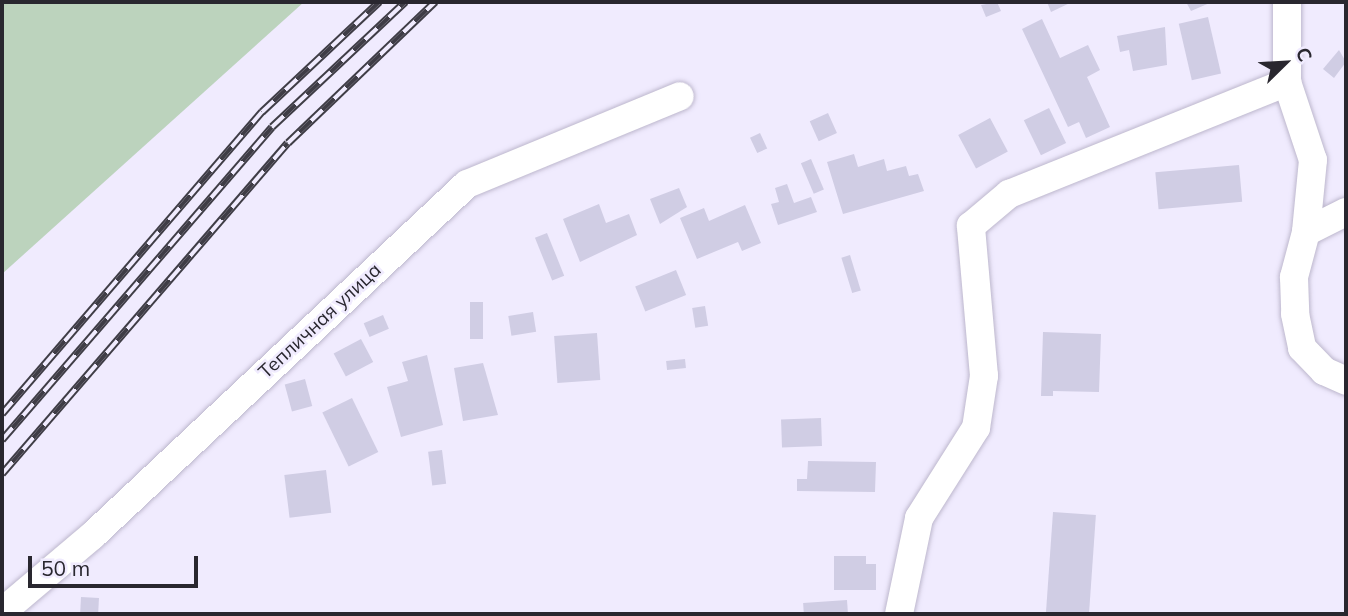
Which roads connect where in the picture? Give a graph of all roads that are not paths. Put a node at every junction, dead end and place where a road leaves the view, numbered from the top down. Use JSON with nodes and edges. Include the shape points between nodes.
{"nodes":[{"id":1,"x":1287,"y":2,"type":"edge"},
{"id":2,"x":1287,"y":82,"type":"junction"},
{"id":3,"x":680,"y":96,"type":"dead end"},
{"id":4,"x":1346,"y":212,"type":"edge"},
{"id":5,"x":1306,"y":232,"type":"junction"},
{"id":6,"x":1346,"y":381,"type":"edge"},
{"id":7,"x":2,"y":612,"type":"edge"},
{"id":8,"x":899,"y":614,"type":"edge"}],
"edges":[{"from":1,"to":2,"type":"street"},
{"from":2,"to":5,"type":"street","via":[[1313,160]]},
{"from":2,"to":8,"type":"street","via":[[1009,194],[971,226],[984,376],[976,428],[919,518]]},
{"from":3,"to":7,"type":"street","name":"Тепличная улица","via":[[467,184],[92,536]]},
{"from":4,"to":5,"type":"street"},
{"from":5,"to":6,"type":"street","via":[[1294,277],[1302,348],[1324,371]]}]}
